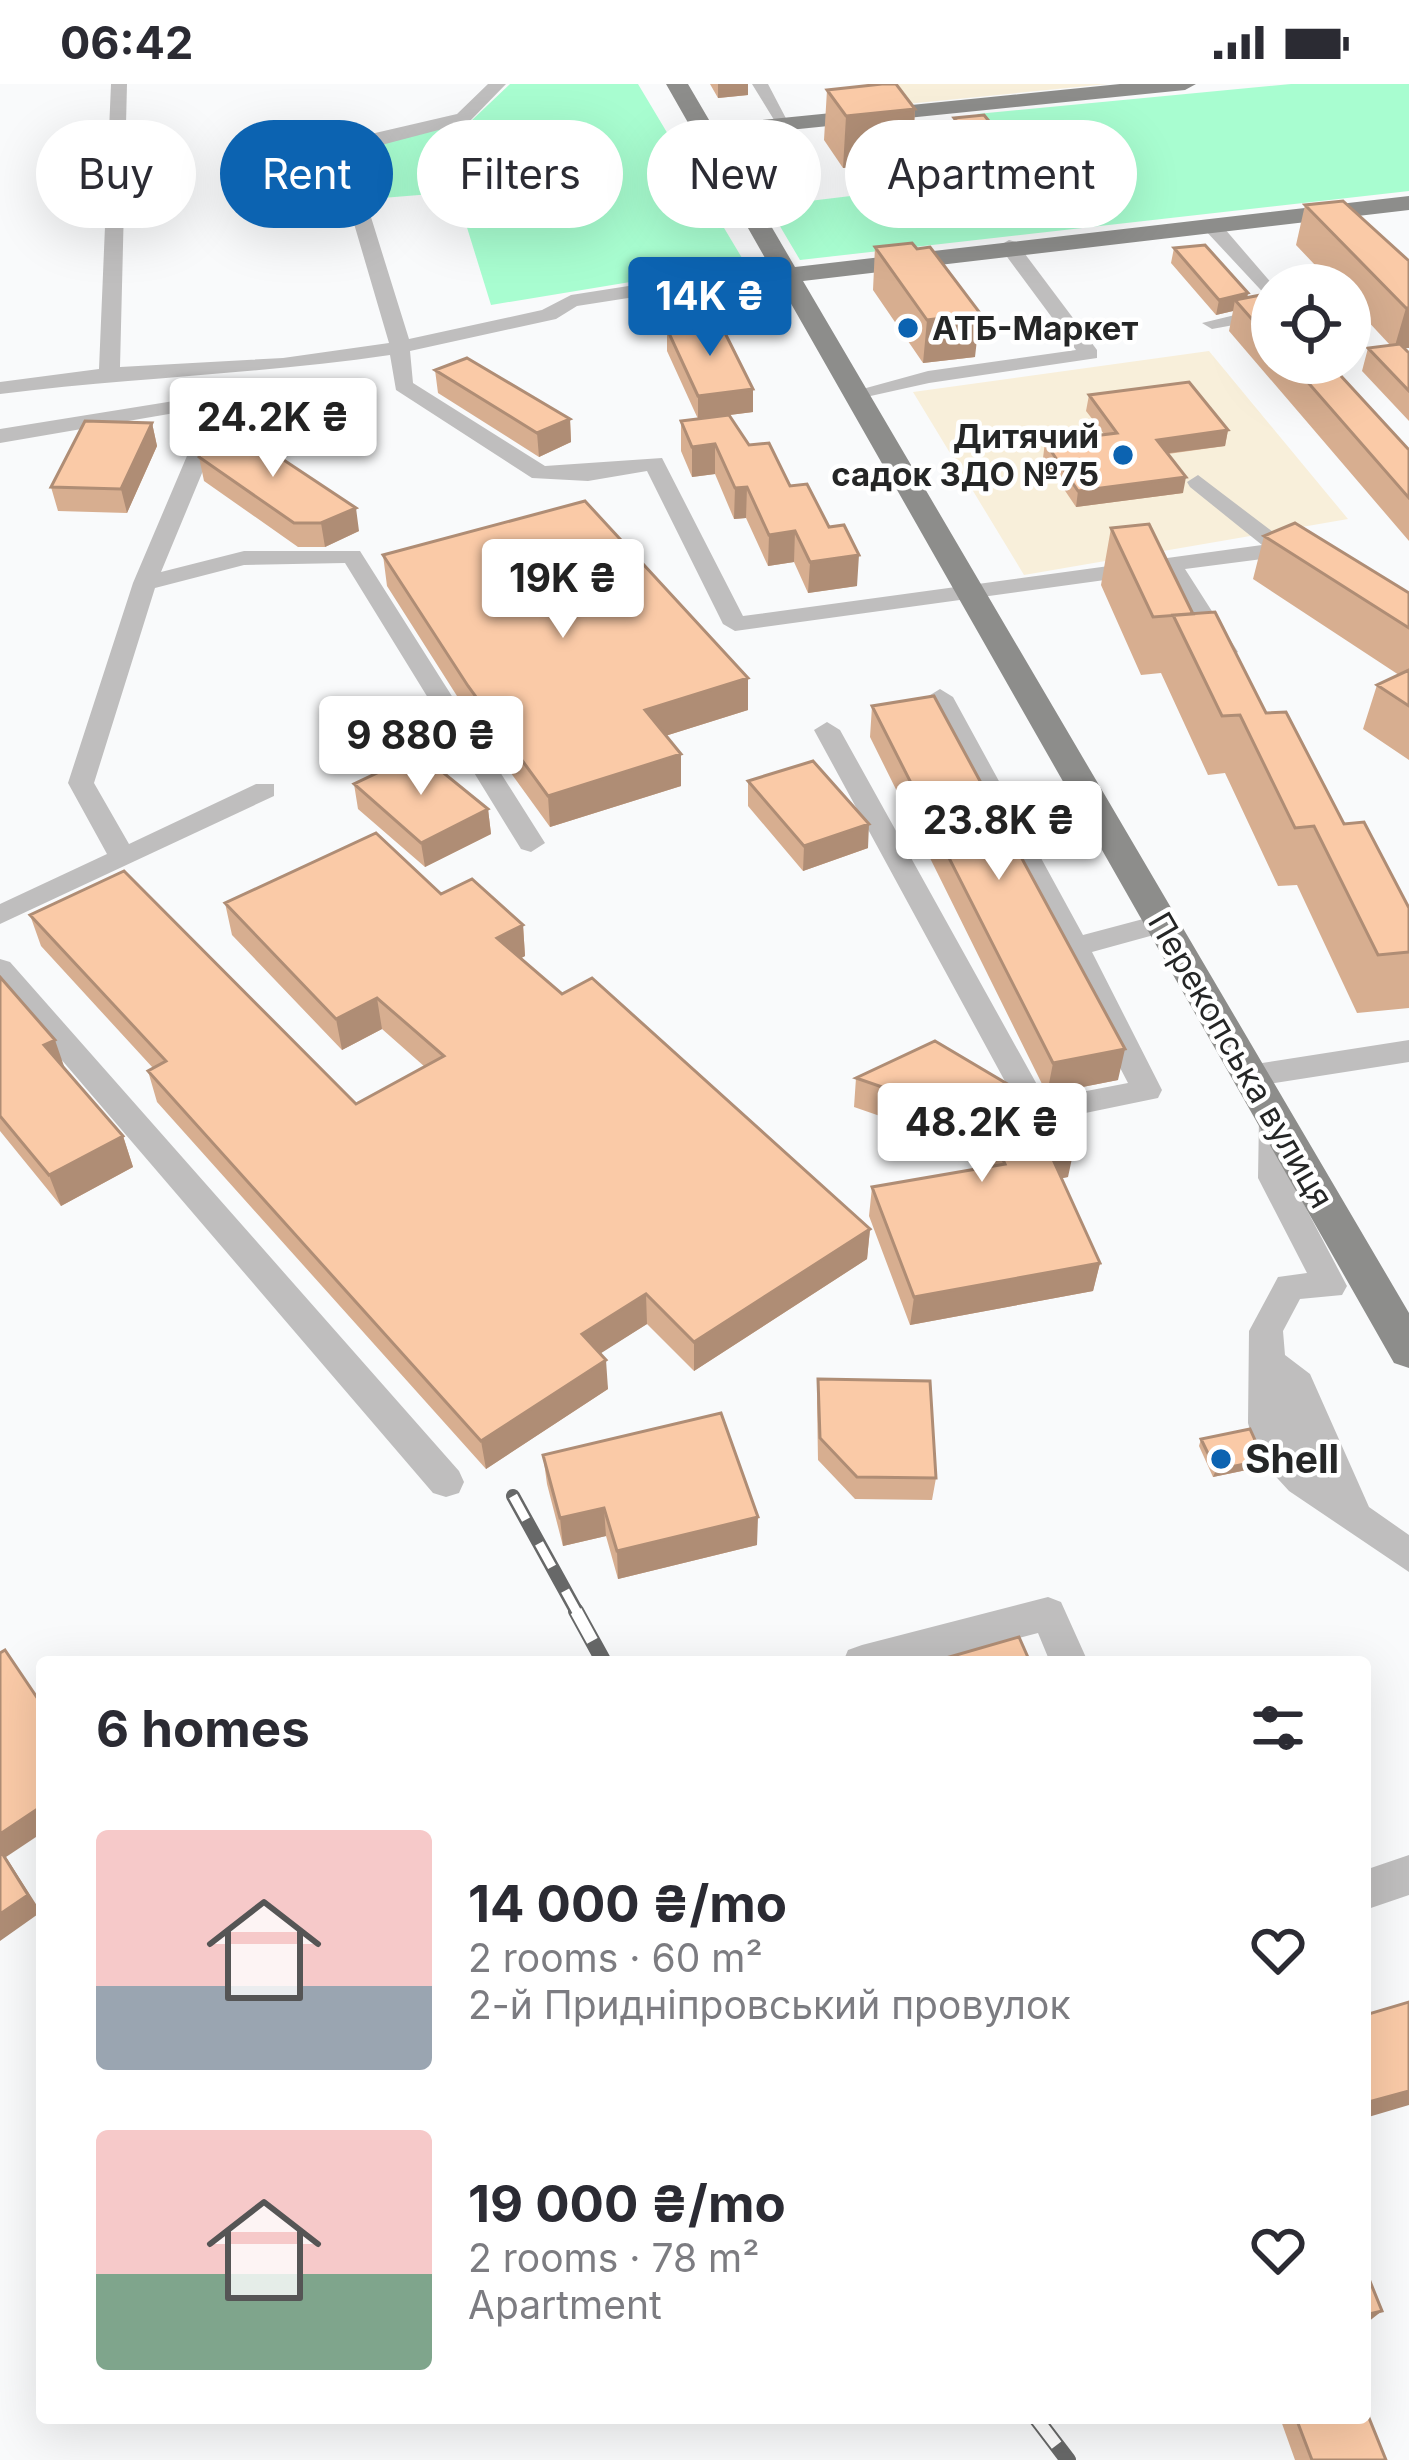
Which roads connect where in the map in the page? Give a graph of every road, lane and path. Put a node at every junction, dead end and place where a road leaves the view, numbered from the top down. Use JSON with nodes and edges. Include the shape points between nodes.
{"nodes":[{"id":1,"x":119,"y":84,"type":"edge"},
{"id":2,"x":498,"y":84,"type":"edge"},
{"id":3,"x":677,"y":84,"type":"edge"},
{"id":4,"x":760,"y":84,"type":"edge"},
{"id":5,"x":1185,"y":84,"type":"edge"},
{"id":6,"x":700,"y":120,"type":"edge"},
{"id":7,"x":782,"y":120,"type":"edge"},
{"id":8,"x":821,"y":120,"type":"edge"},
{"id":9,"x":1409,"y":203,"type":"edge"},
{"id":10,"x":1322,"y":213,"type":"junction"},
{"id":11,"x":1211,"y":225,"type":"junction"},
{"id":12,"x":761,"y":228,"type":"edge"},
{"id":13,"x":1348,"y":239,"type":"edge"},
{"id":14,"x":1009,"y":246,"type":"junction"},
{"id":15,"x":1251,"y":272,"type":"edge"},
{"id":16,"x":787,"y":275,"type":"junction"},
{"id":17,"x":1251,"y":316,"type":"edge"},
{"id":18,"x":1212,"y":323,"type":"dead end"},
{"id":19,"x":401,"y":347,"type":"junction"},
{"id":20,"x":283,"y":364,"type":"junction"},
{"id":21,"x":109,"y":374,"type":"junction"},
{"id":22,"x":0,"y":388,"type":"edge"},
{"id":23,"x":855,"y":397,"type":"junction"},
{"id":24,"x":210,"y":401,"type":"junction"},
{"id":25,"x":0,"y":436,"type":"edge"},
{"id":26,"x":1198,"y":482,"type":"dead end"},
{"id":27,"x":1282,"y":549,"type":"junction"},
{"id":28,"x":1172,"y":568,"type":"junction"},
{"id":29,"x":1318,"y":573,"type":"edge"},
{"id":30,"x":146,"y":584,"type":"junction"},
{"id":31,"x":971,"y":594,"type":"junction"},
{"id":32,"x":1234,"y":666,"type":"edge"},
{"id":33,"x":940,"y":697,"type":"edge"},
{"id":34,"x":827,"y":730,"type":"dead end"},
{"id":35,"x":265,"y":790,"type":"dead end"},
{"id":36,"x":531,"y":843,"type":"dead end"},
{"id":37,"x":123,"y":858,"type":"junction"},
{"id":38,"x":0,"y":915,"type":"edge"},
{"id":39,"x":1162,"y":923,"type":"junction"},
{"id":40,"x":1075,"y":947,"type":"junction"},
{"id":41,"x":0,"y":969,"type":"edge"},
{"id":42,"x":1409,"y":1051,"type":"edge"},
{"id":43,"x":1249,"y":1076,"type":"junction"},
{"id":44,"x":1274,"y":1118,"type":"junction"},
{"id":45,"x":1409,"y":1351,"type":"edge"},
{"id":46,"x":1268,"y":1361,"type":"junction"},
{"id":47,"x":446,"y":1482,"type":"dead end"},
{"id":48,"x":1355,"y":1516,"type":"junction"},
{"id":49,"x":1409,"y":1556,"type":"edge"},
{"id":50,"x":885,"y":1656,"type":"edge"},
{"id":51,"x":1066,"y":1656,"type":"edge"},
{"id":52,"x":1409,"y":1875,"type":"edge"},
{"id":53,"x":1371,"y":1888,"type":"edge"}],
"edges":[{"from":1,"to":21,"type":"street"},
{"from":2,"to":19,"type":"street","via":[[463,118],[342,152]]},
{"from":3,"to":6,"type":"main road","name":"Перекопська вулиця"},
{"from":4,"to":7,"type":"street"},
{"from":5,"to":8,"type":"main road"},
{"from":9,"to":10,"type":"main road"},
{"from":10,"to":11,"type":"main road"},
{"from":10,"to":13,"type":"street"},
{"from":11,"to":14,"type":"main road"},
{"from":11,"to":15,"type":"street"},
{"from":12,"to":16,"type":"main road","name":"Перекопська вулиця"},
{"from":14,"to":16,"type":"main road"},
{"from":14,"to":23,"type":"street","via":[[1090,355],[911,373]]},
{"from":16,"to":19,"type":"street","via":[[729,286],[713,298],[582,319],[549,315]]},
{"from":16,"to":23,"type":"main road","name":"Перекопська вулиця"},
{"from":17,"to":18,"type":"street"},
{"from":19,"to":20,"type":"street"},
{"from":19,"to":31,"type":"street","via":[[403,386],[540,472],[588,475],[654,464],[735,624]]},
{"from":20,"to":21,"type":"street"},
{"from":20,"to":24,"type":"street"},
{"from":21,"to":22,"type":"street"},
{"from":23,"to":31,"type":"main road","name":"Перекопська вулиця"},
{"from":24,"to":25,"type":"street"},
{"from":24,"to":30,"type":"street","via":[[206,437]]},
{"from":26,"to":27,"type":"street"},
{"from":27,"to":28,"type":"street"},
{"from":27,"to":29,"type":"street"},
{"from":28,"to":31,"type":"street"},
{"from":28,"to":32,"type":"street"},
{"from":30,"to":36,"type":"street","via":[[244,558],[352,556]]},
{"from":30,"to":37,"type":"street","via":[[82,783]]},
{"from":31,"to":39,"type":"main road","name":"Перекопська вулиця"},
{"from":33,"to":40,"type":"street"},
{"from":34,"to":40,"type":"street","via":[[1037,1112],[1148,1090]]},
{"from":35,"to":37,"type":"street"},
{"from":37,"to":38,"type":"street"},
{"from":39,"to":40,"type":"street"},
{"from":39,"to":43,"type":"main road","name":"Перекопська вулиця"},
{"from":41,"to":47,"type":"street"},
{"from":42,"to":43,"type":"street"},
{"from":43,"to":44,"type":"main road","name":"Перекопська вулиця"},
{"from":44,"to":45,"type":"main road","name":"Перекопська вулиця"},
{"from":44,"to":46,"type":"street","via":[[1274,1178],[1330,1286],[1290,1286],[1266,1331]]},
{"from":46,"to":48,"type":"street","via":[[1298,1384]]},
{"from":46,"to":48,"type":"street","via":[[1263,1438],[1272,1458]]},
{"from":48,"to":49,"type":"street"},
{"from":50,"to":51,"type":"street","via":[[1048,1613]]},
{"from":52,"to":53,"type":"street"}]}
